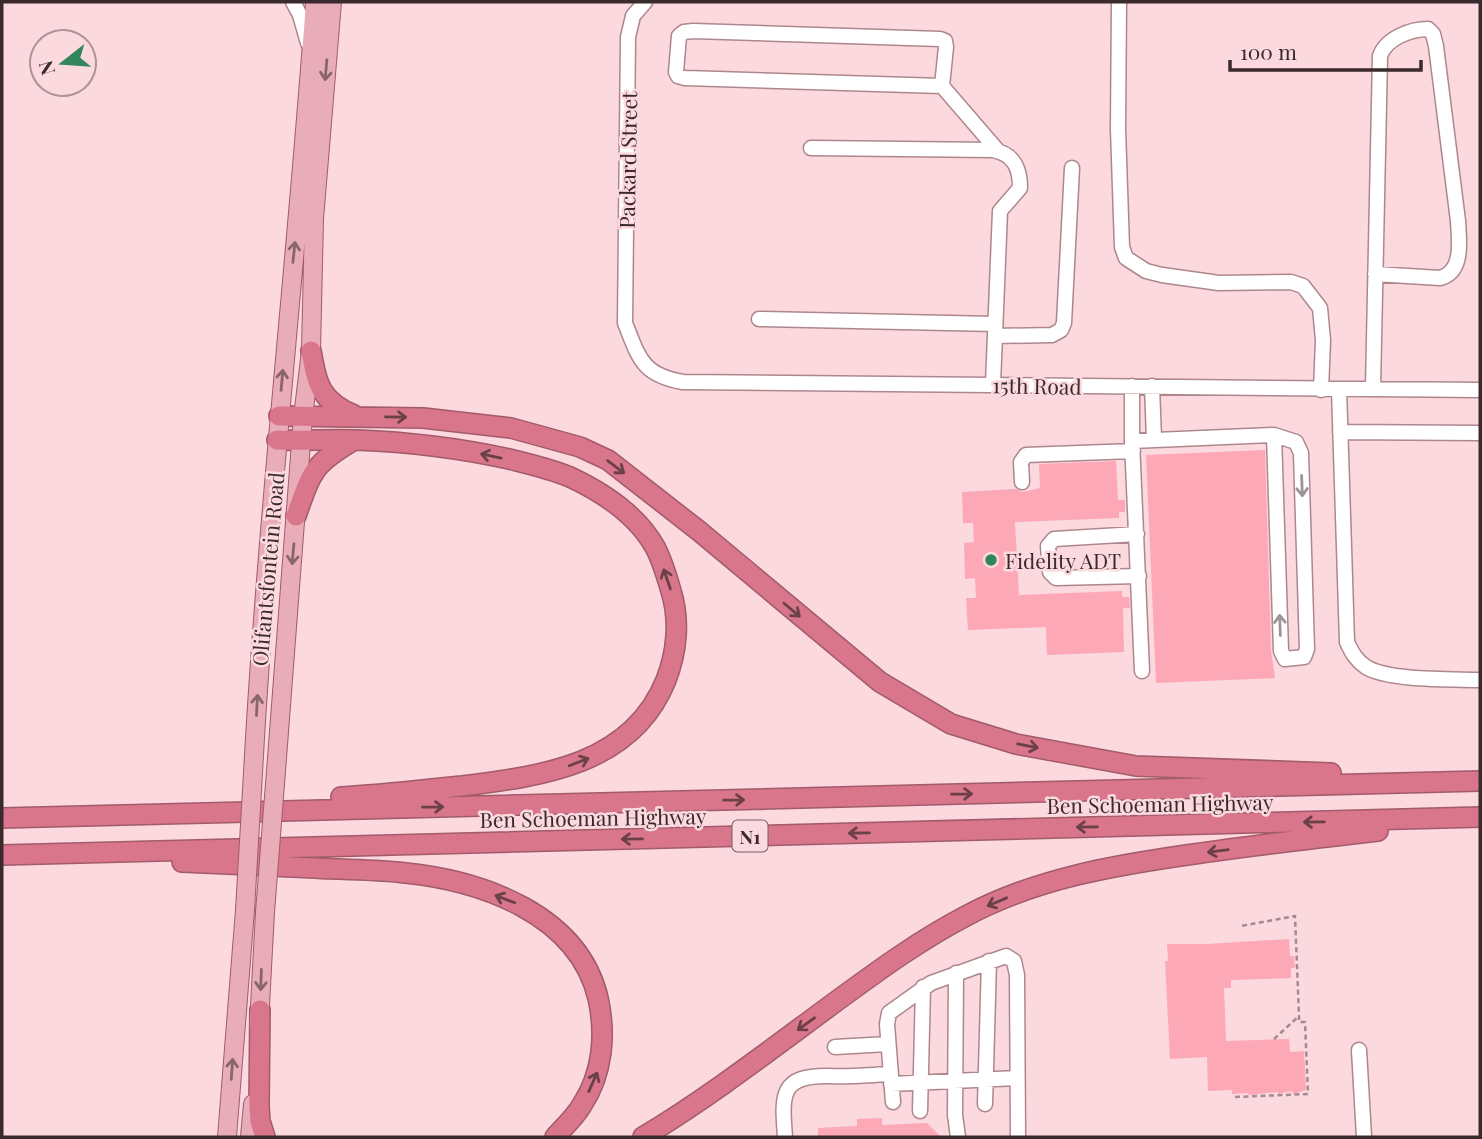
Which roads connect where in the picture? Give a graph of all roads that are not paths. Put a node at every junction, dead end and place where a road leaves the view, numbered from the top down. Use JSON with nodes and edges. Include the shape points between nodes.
{"nodes":[{"id":1,"x":293,"y":2,"type":"edge"},
{"id":2,"x":315,"y":2,"type":"edge"},
{"id":3,"x":332,"y":2,"type":"edge"},
{"id":4,"x":645,"y":2,"type":"edge"},
{"id":5,"x":1119,"y":2,"type":"edge"},
{"id":6,"x":311,"y":55,"type":"junction"},
{"id":7,"x":942,"y":86,"type":"junction"},
{"id":8,"x":811,"y":148,"type":"dead end"},
{"id":9,"x":998,"y":151,"type":"junction"},
{"id":10,"x":1072,"y":168,"type":"dead end"},
{"id":11,"x":1375,"y":274,"type":"junction"},
{"id":12,"x":759,"y":319,"type":"dead end"},
{"id":13,"x":625,"y":323,"type":"joint"},
{"id":14,"x":995,"y":330,"type":"junction"},
{"id":15,"x":311,"y":351,"type":"junction"},
{"id":16,"x":993,"y":384,"type":"junction"},
{"id":17,"x":1132,"y":386,"type":"junction"},
{"id":18,"x":1152,"y":386,"type":"junction"},
{"id":19,"x":1373,"y":388,"type":"junction"},
{"id":20,"x":1339,"y":389,"type":"junction"},
{"id":21,"x":1321,"y":390,"type":"junction"},
{"id":22,"x":1480,"y":390,"type":"edge"},
{"id":23,"x":279,"y":415,"type":"junction"},
{"id":24,"x":303,"y":417,"type":"junction"},
{"id":25,"x":357,"y":417,"type":"junction"},
{"id":26,"x":1340,"y":432,"type":"junction"},
{"id":27,"x":1480,"y":433,"type":"edge"},
{"id":28,"x":1274,"y":435,"type":"junction"},
{"id":29,"x":1154,"y":439,"type":"junction"},
{"id":30,"x":277,"y":440,"type":"junction"},
{"id":31,"x":301,"y":440,"type":"junction"},
{"id":32,"x":355,"y":440,"type":"junction"},
{"id":33,"x":1132,"y":446,"type":"junction"},
{"id":34,"x":1022,"y":482,"type":"dead end"},
{"id":35,"x":296,"y":516,"type":"junction"},
{"id":36,"x":1137,"y":534,"type":"junction"},
{"id":37,"x":1139,"y":576,"type":"junction"},
{"id":38,"x":1142,"y":671,"type":"dead end"},
{"id":39,"x":1480,"y":680,"type":"edge"},
{"id":40,"x":1480,"y":780,"type":"edge"},
{"id":41,"x":2,"y":818,"type":"edge"},
{"id":42,"x":22,"y":818,"type":"junction"},
{"id":43,"x":1480,"y":819,"type":"edge"},
{"id":44,"x":11,"y":855,"type":"edge"},
{"id":45,"x":989,"y":961,"type":"junction"},
{"id":46,"x":956,"y":973,"type":"junction"},
{"id":47,"x":923,"y":987,"type":"junction"},
{"id":48,"x":260,"y":1010,"type":"junction"},
{"id":49,"x":888,"y":1044,"type":"junction"},
{"id":50,"x":835,"y":1047,"type":"dead end"},
{"id":51,"x":1359,"y":1050,"type":"dead end"},
{"id":52,"x":1017,"y":1077,"type":"junction"},
{"id":53,"x":890,"y":1079,"type":"junction"},
{"id":54,"x":985,"y":1079,"type":"junction"},
{"id":55,"x":955,"y":1081,"type":"junction"},
{"id":56,"x":919,"y":1083,"type":"junction"},
{"id":57,"x":893,"y":1102,"type":"dead end"},
{"id":58,"x":985,"y":1104,"type":"dead end"},
{"id":59,"x":920,"y":1111,"type":"dead end"},
{"id":60,"x":227,"y":1137,"type":"edge"},
{"id":61,"x":250,"y":1137,"type":"edge"},
{"id":62,"x":265,"y":1137,"type":"edge"},
{"id":63,"x":555,"y":1137,"type":"edge"},
{"id":64,"x":643,"y":1137,"type":"edge"},
{"id":65,"x":785,"y":1137,"type":"edge"},
{"id":66,"x":958,"y":1137,"type":"edge"},
{"id":67,"x":1018,"y":1137,"type":"edge"},
{"id":68,"x":1364,"y":1137,"type":"edge"}],
"edges":[{"from":1,"to":6,"type":"street"},
{"from":2,"to":6,"type":"main road","name":"Olifantsfontein Road"},
{"from":3,"to":15,"type":"main road","name":"Olifantsfontein Road","one_way":true,"via":[[314,219]]},
{"from":4,"to":13,"type":"street","name":"Packard Street","via":[[633,16],[628,37]]},
{"from":5,"to":21,"type":"street","via":[[1118,142],[1126,258],[1162,275],[1219,283],[1291,282],[1303,286],[1320,308]]},
{"from":23,"to":6,"type":"main road","name":"Olifantsfontein Road","one_way":true},
{"from":7,"to":7,"type":"street","via":[[685,78],[676,72],[679,36],[693,31],[940,39],[946,47]]},
{"from":7,"to":9,"type":"street"},
{"from":8,"to":9,"type":"street"},
{"from":9,"to":14,"type":"street","via":[[1012,158],[1020,185],[1000,211]]},
{"from":10,"to":14,"type":"street","via":[[1061,330],[1052,335]]},
{"from":11,"to":11,"type":"street","via":[[1380,56],[1394,39],[1429,29],[1436,46],[1446,115],[1458,221],[1457,257],[1450,275],[1440,278]]},
{"from":11,"to":19,"type":"street"},
{"from":12,"to":14,"type":"street"},
{"from":13,"to":16,"type":"street","name":"15th Road","via":[[646,366],[675,380]]},
{"from":14,"to":16,"type":"street"},
{"from":15,"to":24,"type":"main road","name":"Olifantsfontein Road"},
{"from":15,"to":25,"type":"highway","via":[[324,396]]},
{"from":16,"to":17,"type":"street","name":"15th Road"},
{"from":17,"to":18,"type":"street","name":"15th Road"},
{"from":17,"to":33,"type":"street"},
{"from":18,"to":21,"type":"street","name":"15th Road"},
{"from":18,"to":29,"type":"street"},
{"from":19,"to":20,"type":"street","name":"15th Road"},
{"from":19,"to":22,"type":"street","name":"15th Road"},
{"from":20,"to":21,"type":"street","name":"15th Road"},
{"from":20,"to":26,"type":"street"},
{"from":23,"to":24,"type":"highway"},
{"from":23,"to":30,"type":"main road","name":"Olifantsfontein Road"},
{"from":24,"to":25,"type":"highway"},
{"from":24,"to":31,"type":"main road","name":"Olifantsfontein Road"},
{"from":25,"to":40,"type":"highway","one_way":true,"via":[[423,418],[511,428],[580,447],[608,460],[880,682],[951,724],[1016,744],[1136,766]]},
{"from":26,"to":27,"type":"street"},
{"from":26,"to":39,"type":"street","via":[[1347,642],[1354,658],[1369,669],[1397,676]]},
{"from":28,"to":28,"type":"street","one_way":true,"via":[[1296,442],[1301,453],[1307,649],[1304,657],[1285,659],[1281,651]]},
{"from":28,"to":29,"type":"street"},
{"from":29,"to":33,"type":"street"},
{"from":30,"to":31,"type":"highway"},
{"from":60,"to":30,"type":"main road","name":"Olifantsfontein Road","one_way":true,"bridge":true},
{"from":31,"to":32,"type":"highway"},
{"from":31,"to":35,"type":"main road","name":"Olifantsfontein Road"},
{"from":32,"to":35,"type":"highway","via":[[319,464]]},
{"from":42,"to":32,"type":"highway","one_way":true,"via":[[392,794],[513,780],[585,761],[607,749],[645,716],[670,671],[677,626],[673,599],[654,547],[632,519],[605,496],[534,465],[429,445]]},
{"from":33,"to":34,"type":"street","via":[[1026,455],[1021,462]]},
{"from":33,"to":36,"type":"street"},
{"from":35,"to":48,"type":"main road","name":"Olifantsfontein Road","one_way":true,"bridge":true},
{"from":36,"to":37,"type":"street"},
{"from":36,"to":37,"type":"street","via":[[1054,539],[1048,546],[1050,572],[1056,578]]},
{"from":37,"to":38,"type":"street"},
{"from":42,"to":40,"type":"highway","name":"Ben Schoeman Highway","number":"N1","one_way":true},
{"from":41,"to":42,"type":"highway","name":"Ben Schoeman Highway","number":"N1"},
{"from":43,"to":44,"type":"highway","name":"Ben Schoeman Highway","number":"N1","one_way":true},
{"from":43,"to":64,"type":"highway","one_way":true,"via":[[1155,860],[1076,874],[1023,890],[914,945],[691,1108]]},
{"from":63,"to":44,"type":"highway","one_way":true,"via":[[583,1105],[600,1066],[603,1022],[596,990],[577,952],[549,922],[512,901],[464,884],[406,873]]},
{"from":45,"to":46,"type":"street"},
{"from":45,"to":52,"type":"street","via":[[1006,956],[1016,967]]},
{"from":45,"to":54,"type":"street"},
{"from":46,"to":47,"type":"street"},
{"from":46,"to":55,"type":"street"},
{"from":47,"to":49,"type":"street","via":[[889,1013]]},
{"from":47,"to":56,"type":"street"},
{"from":48,"to":61,"type":"main road","name":"Olifantsfontein Road"},
{"from":48,"to":62,"type":"highway","via":[[259,1107]]},
{"from":49,"to":50,"type":"street"},
{"from":49,"to":53,"type":"street"},
{"from":51,"to":68,"type":"street"},
{"from":52,"to":54,"type":"street"},
{"from":52,"to":67,"type":"street"},
{"from":53,"to":56,"type":"street"},
{"from":53,"to":57,"type":"street"},
{"from":53,"to":65,"type":"street","via":[[812,1075],[796,1081],[783,1106]]},
{"from":54,"to":55,"type":"street"},
{"from":54,"to":58,"type":"street"},
{"from":55,"to":56,"type":"street"},
{"from":55,"to":66,"type":"street"},
{"from":56,"to":59,"type":"street"}]}
